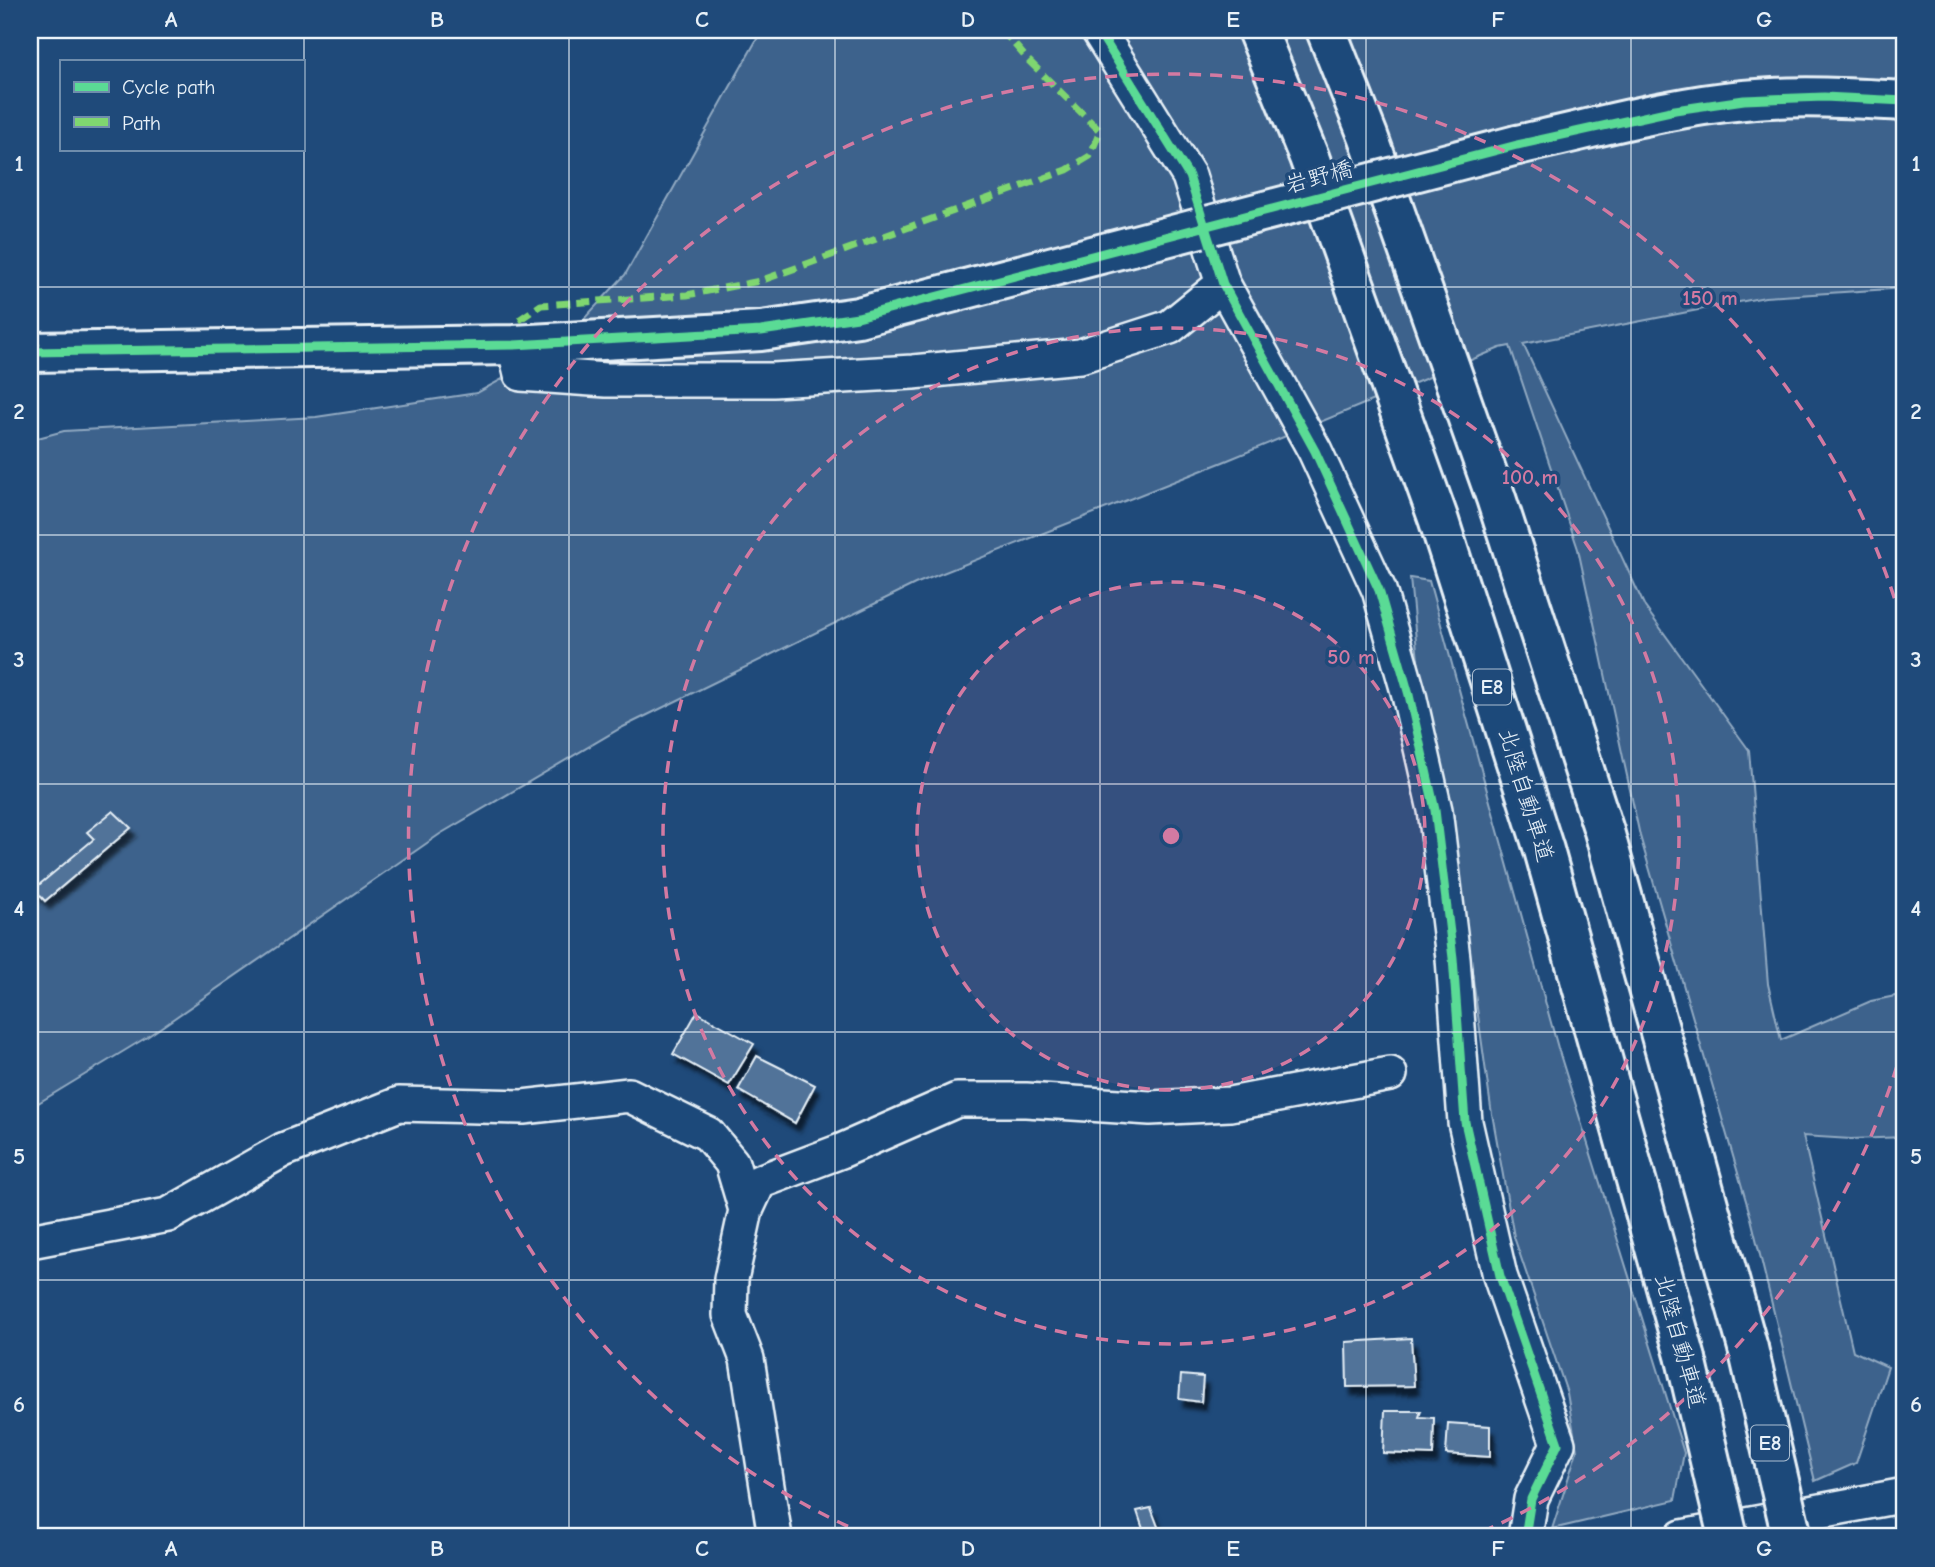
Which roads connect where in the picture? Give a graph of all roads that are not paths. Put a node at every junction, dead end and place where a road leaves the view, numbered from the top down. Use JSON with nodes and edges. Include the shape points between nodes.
{"nodes":[{"id":1,"x":1098,"y":30,"type":"edge"},
{"id":2,"x":1257,"y":30,"type":"edge"},
{"id":3,"x":1326,"y":30,"type":"edge"},
{"id":4,"x":1905,"y":101,"type":"edge"},
{"id":5,"x":1223,"y":284,"type":"junction"},
{"id":6,"x":514,"y":345,"type":"junction"},
{"id":7,"x":30,"y":352,"type":"edge"},
{"id":8,"x":1390,"y":1074,"type":"dead end"},
{"id":9,"x":746,"y":1210,"type":"junction"},
{"id":10,"x":30,"y":1241,"type":"edge"},
{"id":11,"x":1905,"y":1495,"type":"edge"},
{"id":12,"x":775,"y":1537,"type":"edge"},
{"id":13,"x":1525,"y":1537,"type":"edge"},
{"id":14,"x":1682,"y":1537,"type":"edge"},
{"id":15,"x":1728,"y":1537,"type":"edge"},
{"id":16,"x":1792,"y":1537,"type":"edge"}],
"edges":[{"from":1,"to":5,"type":"street","via":[[1189,176]]},
{"from":2,"to":15,"type":"main road","name":"北陸自動車道","number":"E8","bridge":true,"via":[[1309,157],[1442,531],[1544,850],[1686,1359]]},
{"from":3,"to":16,"type":"main road","number":"E8","bridge":true,"via":[[1496,498],[1604,831],[1748,1348]]},
{"from":4,"to":6,"type":"main road","name":"岩野橋","bridge":true,"via":[[1744,100],[1675,110],[1517,145],[858,317],[761,331]]},
{"from":5,"to":6,"type":"street","via":[[1170,327],[1080,356],[913,372],[773,380],[606,380],[522,374]]},
{"from":5,"to":13,"type":"street","via":[[1315,451],[1379,590],[1409,695],[1435,810],[1453,958],[1465,1122],[1500,1276],[1558,1444],[1531,1499]]},
{"from":6,"to":7,"type":"main road","name":"岩野橋"},
{"from":8,"to":9,"type":"street","via":[[1230,1104],[1150,1108],[957,1100],[759,1182]]},
{"from":9,"to":10,"type":"street","via":[[732,1163],[708,1134],[629,1095],[523,1107],[399,1104],[283,1150],[168,1215]]},
{"from":9,"to":12,"type":"street","via":[[731,1279],[730,1315],[747,1359]]},
{"from":11,"to":14,"type":"street"}]}
